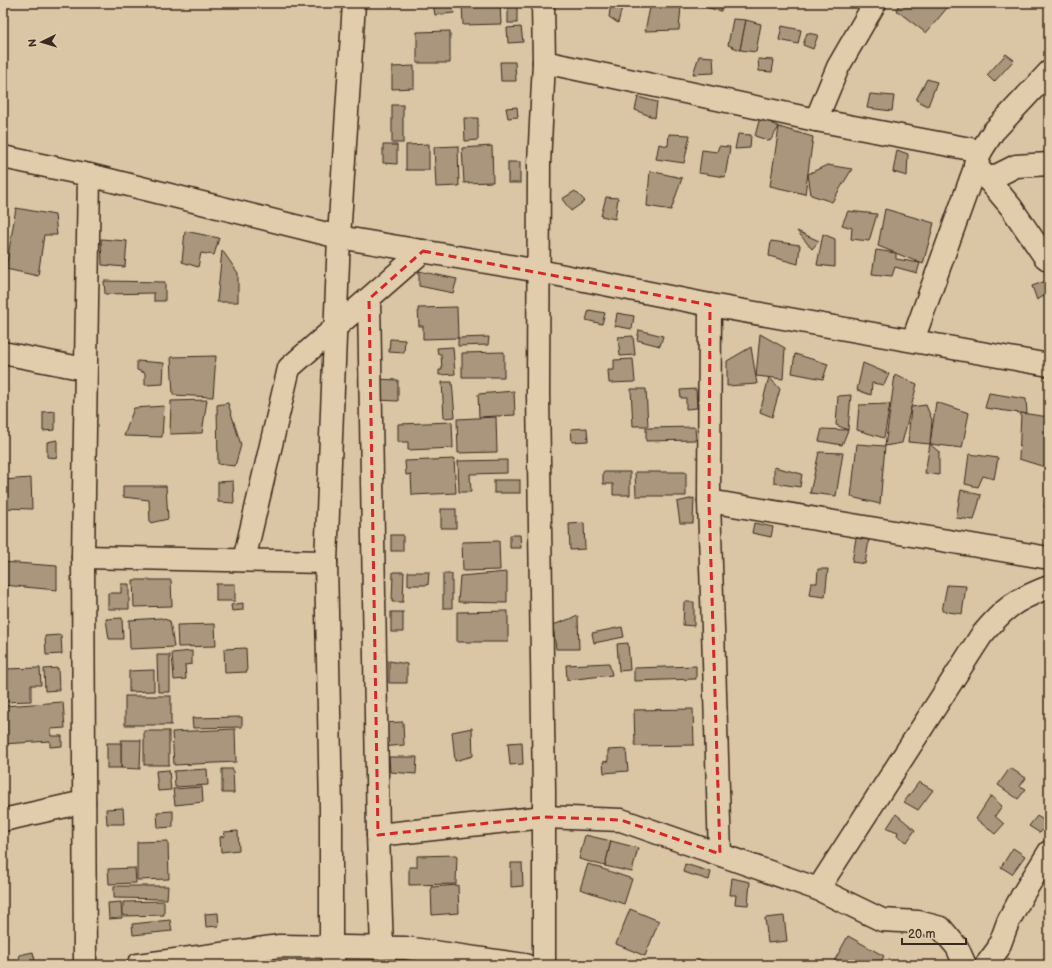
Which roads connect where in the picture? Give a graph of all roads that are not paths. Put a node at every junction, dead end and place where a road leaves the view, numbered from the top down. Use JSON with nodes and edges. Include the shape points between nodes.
{"nodes":[{"id":1,"x":354,"y":3,"type":"edge"},
{"id":2,"x":543,"y":3,"type":"edge"},
{"id":3,"x":875,"y":3,"type":"edge"},
{"id":4,"x":544,"y":62,"type":"junction"},
{"id":5,"x":1049,"y":72,"type":"edge"},
{"id":6,"x":816,"y":120,"type":"junction"},
{"id":7,"x":3,"y":157,"type":"edge"},
{"id":8,"x":1049,"y":164,"type":"edge"},
{"id":9,"x":981,"y":165,"type":"junction"},
{"id":10,"x":89,"y":175,"type":"junction"},
{"id":11,"x":339,"y":237,"type":"junction"},
{"id":12,"x":423,"y":251,"type":"junction"},
{"id":13,"x":1049,"y":260,"type":"edge"},
{"id":14,"x":539,"y":271,"type":"junction"},
{"id":15,"x":369,"y":300,"type":"junction"},
{"id":16,"x":710,"y":305,"type":"junction"},
{"id":17,"x":335,"y":329,"type":"junction"},
{"id":18,"x":913,"y":340,"type":"junction"},
{"id":19,"x":3,"y":353,"type":"edge"},
{"id":20,"x":1049,"y":365,"type":"edge"},
{"id":21,"x":85,"y":369,"type":"junction"},
{"id":22,"x":709,"y":501,"type":"junction"},
{"id":23,"x":83,"y":557,"type":"junction"},
{"id":24,"x":1049,"y":558,"type":"edge"},
{"id":25,"x":244,"y":560,"type":"junction"},
{"id":26,"x":326,"y":562,"type":"junction"},
{"id":27,"x":1049,"y":587,"type":"edge"},
{"id":28,"x":84,"y":802,"type":"junction"},
{"id":29,"x":544,"y":817,"type":"junction"},
{"id":30,"x":3,"y":820,"type":"edge"},
{"id":31,"x":378,"y":835,"type":"junction"},
{"id":32,"x":1049,"y":852,"type":"edge"},
{"id":33,"x":720,"y":854,"type":"junction"},
{"id":34,"x":818,"y":889,"type":"junction"},
{"id":35,"x":382,"y":948,"type":"junction"},
{"id":36,"x":332,"y":956,"type":"edge"},
{"id":37,"x":85,"y":965,"type":"edge"},
{"id":38,"x":138,"y":965,"type":"edge"},
{"id":39,"x":525,"y":965,"type":"edge"},
{"id":40,"x":544,"y":965,"type":"edge"},
{"id":41,"x":966,"y":965,"type":"edge"},
{"id":42,"x":986,"y":965,"type":"edge"}],
"edges":[{"from":1,"to":11,"type":"street"},
{"from":2,"to":4,"type":"street"},
{"from":3,"to":6,"type":"street","via":[[838,67]]},
{"from":4,"to":6,"type":"street"},
{"from":4,"to":14,"type":"street","via":[[539,164]]},
{"from":5,"to":9,"type":"street","via":[[993,132]]},
{"from":6,"to":9,"type":"street"},
{"from":7,"to":10,"type":"street"},
{"from":8,"to":9,"type":"street"},
{"from":9,"to":13,"type":"street"},
{"from":9,"to":18,"type":"street"},
{"from":10,"to":11,"type":"street"},
{"from":10,"to":21,"type":"street"},
{"from":11,"to":12,"type":"street"},
{"from":11,"to":17,"type":"street"},
{"from":12,"to":14,"type":"street"},
{"from":12,"to":15,"type":"street"},
{"from":14,"to":16,"type":"street"},
{"from":14,"to":29,"type":"street","via":[[538,394]]},
{"from":15,"to":17,"type":"street"},
{"from":15,"to":31,"type":"street"},
{"from":16,"to":18,"type":"street"},
{"from":16,"to":22,"type":"street"},
{"from":17,"to":25,"type":"street","via":[[289,368]]},
{"from":17,"to":26,"type":"street"},
{"from":18,"to":20,"type":"street"},
{"from":19,"to":21,"type":"street"},
{"from":21,"to":23,"type":"street"},
{"from":22,"to":24,"type":"street"},
{"from":22,"to":33,"type":"street"},
{"from":23,"to":25,"type":"street"},
{"from":23,"to":28,"type":"street"},
{"from":25,"to":26,"type":"street"},
{"from":26,"to":36,"type":"street"},
{"from":27,"to":34,"type":"street","via":[[1002,611],[981,636]]},
{"from":28,"to":30,"type":"street"},
{"from":28,"to":37,"type":"street"},
{"from":29,"to":31,"type":"street"},
{"from":29,"to":33,"type":"street","via":[[621,820]]},
{"from":29,"to":40,"type":"street"},
{"from":31,"to":35,"type":"street"},
{"from":32,"to":42,"type":"street","via":[[1008,922],[998,949]]},
{"from":33,"to":34,"type":"street"},
{"from":34,"to":41,"type":"street","via":[[882,920],[918,922],[942,928],[957,947]]},
{"from":35,"to":36,"type":"street"},
{"from":35,"to":39,"type":"street","via":[[406,948]]},
{"from":36,"to":38,"type":"street","via":[[280,946]]}]}
